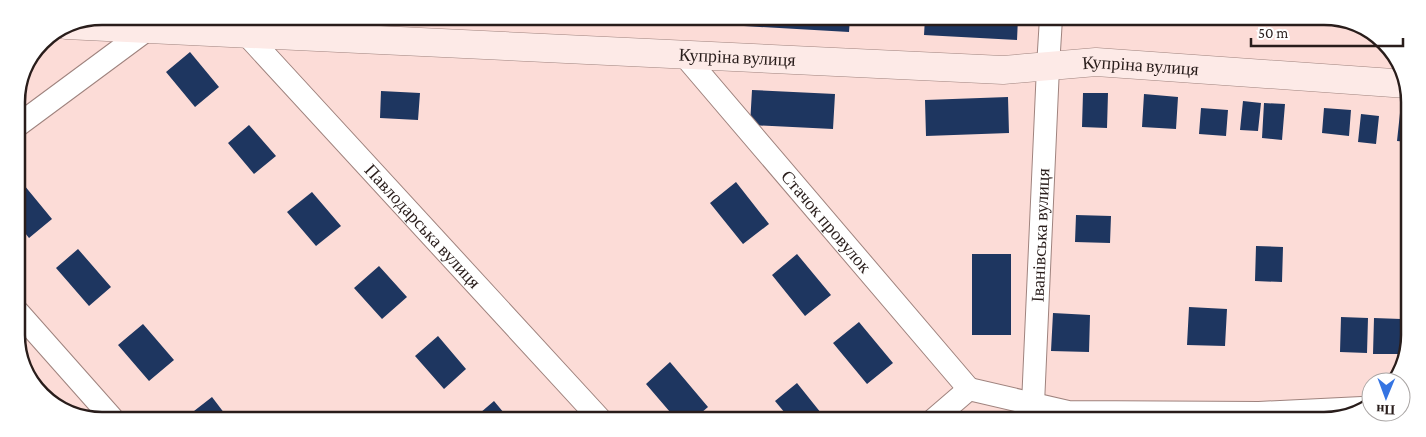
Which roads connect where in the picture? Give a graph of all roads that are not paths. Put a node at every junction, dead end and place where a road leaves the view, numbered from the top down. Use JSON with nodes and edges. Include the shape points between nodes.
{"nodes":[{"id":1,"x":102,"y":25,"type":"edge"},
{"id":2,"x":1051,"y":25,"type":"edge"},
{"id":3,"x":297,"y":26,"type":"edge"},
{"id":4,"x":148,"y":29,"type":"junction"},
{"id":5,"x":246,"y":34,"type":"junction"},
{"id":6,"x":684,"y":54,"type":"junction"},
{"id":7,"x":1048,"y":67,"type":"junction"},
{"id":8,"x":1399,"y":83,"type":"edge"},
{"id":9,"x":25,"y":120,"type":"edge"},
{"id":10,"x":25,"y":320,"type":"edge"},
{"id":11,"x":969,"y":388,"type":"junction"},
{"id":12,"x":1033,"y":404,"type":"junction"},
{"id":13,"x":1346,"y":409,"type":"edge"},
{"id":14,"x":107,"y":412,"type":"edge"},
{"id":15,"x":594,"y":412,"type":"edge"},
{"id":16,"x":942,"y":412,"type":"edge"},
{"id":17,"x":1056,"y":412,"type":"edge"},
{"id":18,"x":1259,"y":412,"type":"edge"}],
"edges":[{"from":1,"to":4,"type":"main road","name":"Купріна вулиця"},
{"from":2,"to":7,"type":"street","name":"Іванівська вулиця"},
{"from":3,"to":5,"type":"main road","name":"Купріна вулиця"},
{"from":3,"to":6,"type":"main road","name":"Купріна вулиця"},
{"from":4,"to":5,"type":"main road","name":"Купріна вулиця"},
{"from":4,"to":9,"type":"street"},
{"from":5,"to":15,"type":"street","name":"Павлодарська вулиця"},
{"from":6,"to":7,"type":"main road","name":"Купріна вулиця","via":[[1003,70]]},
{"from":6,"to":11,"type":"street","name":"Стачок провулок"},
{"from":7,"to":8,"type":"main road","name":"Купріна вулиця","via":[[1096,62]]},
{"from":7,"to":12,"type":"street","name":"Іванівська вулиця"},
{"from":10,"to":14,"type":"street"},
{"from":11,"to":12,"type":"street"},
{"from":11,"to":16,"type":"street"},
{"from":12,"to":17,"type":"street"},
{"from":13,"to":18,"type":"street"}]}
